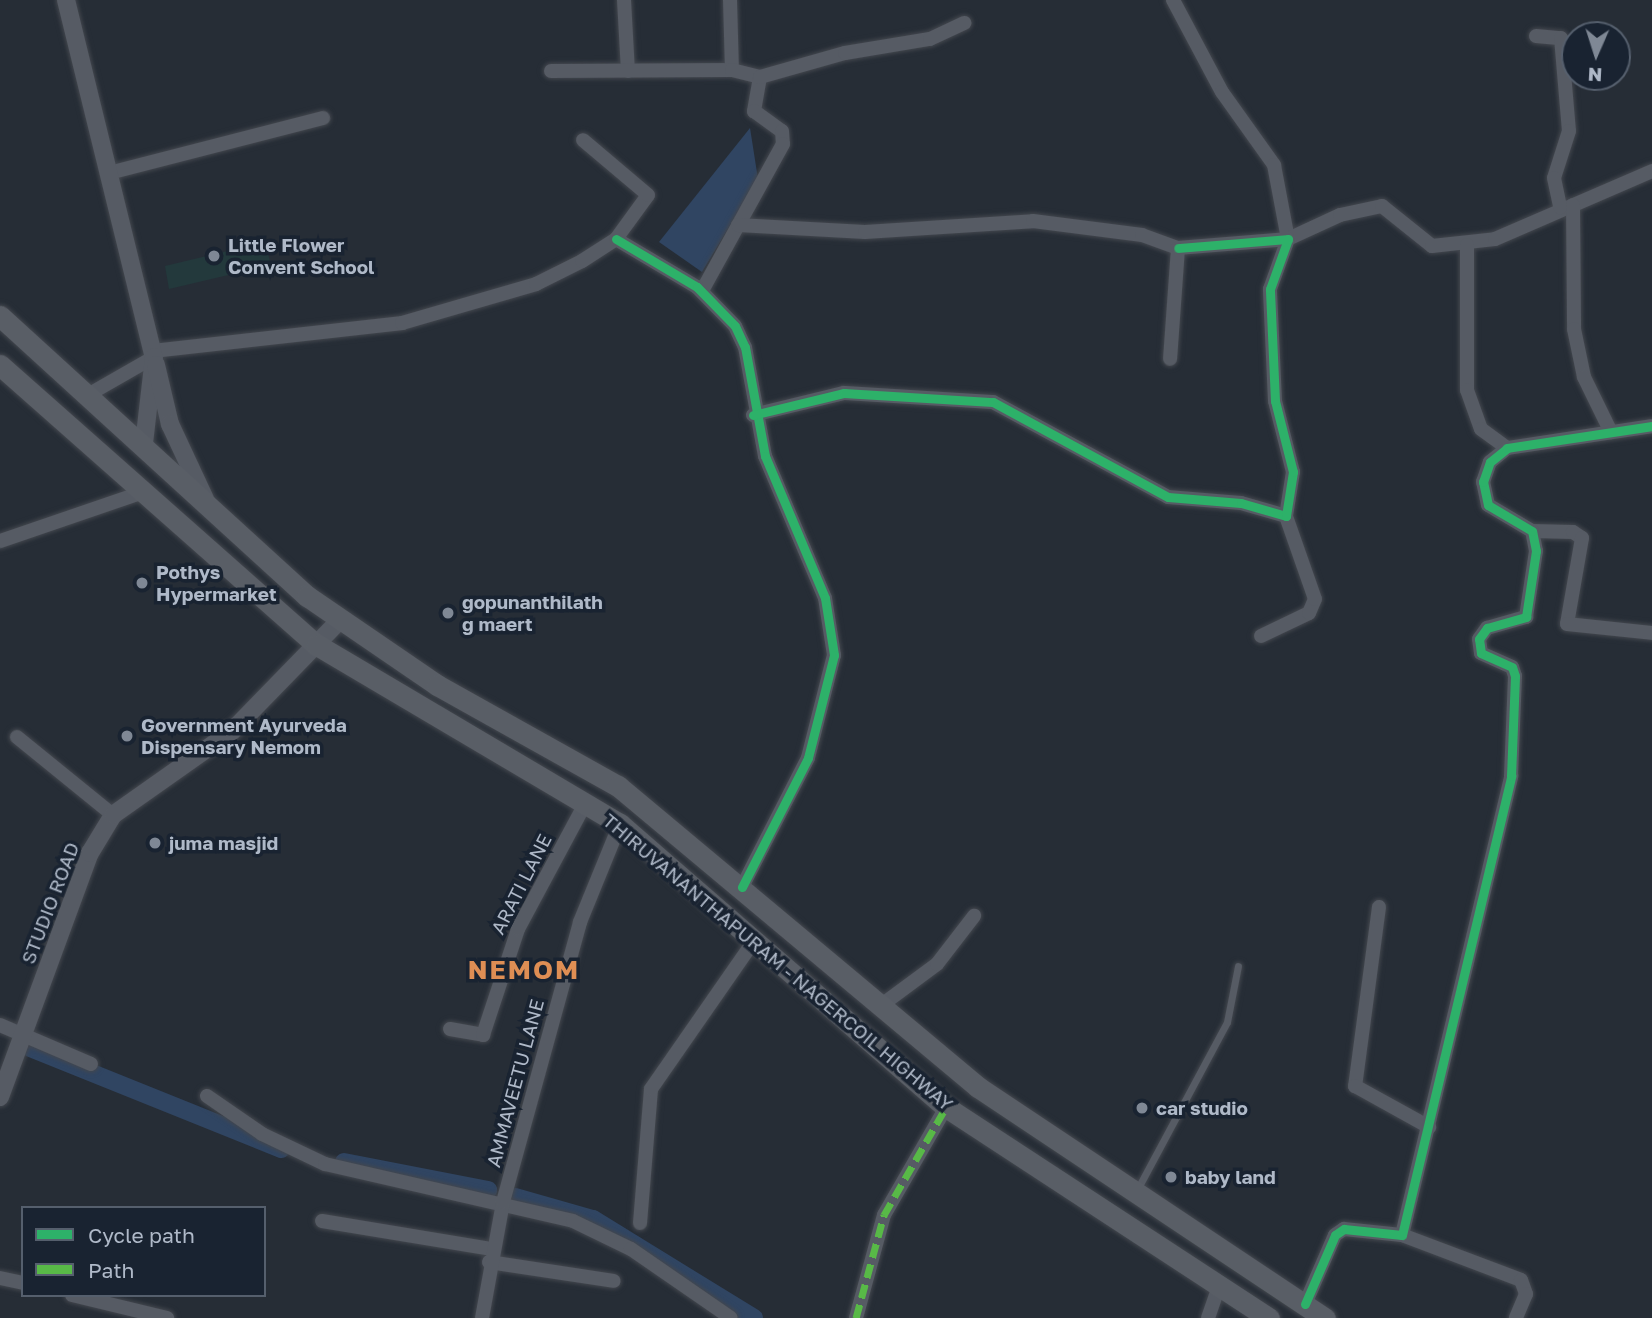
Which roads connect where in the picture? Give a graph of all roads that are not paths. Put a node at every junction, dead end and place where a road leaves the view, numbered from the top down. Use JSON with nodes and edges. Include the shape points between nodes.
{"nodes":[{"id":1,"x":66,"y":0,"type":"edge"},
{"id":2,"x":624,"y":0,"type":"edge"},
{"id":3,"x":730,"y":0,"type":"edge"},
{"id":4,"x":1173,"y":0,"type":"edge"},
{"id":5,"x":965,"y":23,"type":"dead end"},
{"id":6,"x":1536,"y":36,"type":"dead end"},
{"id":7,"x":732,"y":70,"type":"junction"},
{"id":8,"x":551,"y":71,"type":"dead end"},
{"id":9,"x":628,"y":71,"type":"junction"},
{"id":10,"x":760,"y":77,"type":"junction"},
{"id":11,"x":323,"y":118,"type":"dead end"},
{"id":12,"x":583,"y":140,"type":"dead end"},
{"id":13,"x":1652,"y":171,"type":"edge"},
{"id":14,"x":109,"y":173,"type":"junction"},
{"id":15,"x":1566,"y":206,"type":"junction"},
{"id":16,"x":738,"y":225,"type":"junction"},
{"id":17,"x":616,"y":239,"type":"junction"},
{"id":18,"x":1288,"y":239,"type":"junction"},
{"id":19,"x":1467,"y":245,"type":"junction"},
{"id":20,"x":1178,"y":248,"type":"junction"},
{"id":21,"x":702,"y":291,"type":"junction"},
{"id":22,"x":0,"y":316,"type":"edge"},
{"id":23,"x":154,"y":354,"type":"junction"},
{"id":24,"x":1170,"y":359,"type":"dead end"},
{"id":25,"x":0,"y":365,"type":"edge"},
{"id":26,"x":86,"y":396,"type":"junction"},
{"id":27,"x":753,"y":415,"type":"junction"},
{"id":28,"x":1652,"y":426,"type":"edge"},
{"id":29,"x":1611,"y":432,"type":"junction"},
{"id":30,"x":144,"y":444,"type":"junction"},
{"id":31,"x":1507,"y":448,"type":"junction"},
{"id":32,"x":120,"y":475,"type":"junction"},
{"id":33,"x":140,"y":493,"type":"junction"},
{"id":34,"x":210,"y":509,"type":"junction"},
{"id":35,"x":1286,"y":516,"type":"junction"},
{"id":36,"x":1532,"y":531,"type":"junction"},
{"id":37,"x":0,"y":541,"type":"edge"},
{"id":38,"x":341,"y":619,"type":"junction"},
{"id":39,"x":1652,"y":633,"type":"edge"},
{"id":40,"x":1261,"y":636,"type":"dead end"},
{"id":41,"x":317,"y":645,"type":"junction"},
{"id":42,"x":17,"y":737,"type":"dead end"},
{"id":43,"x":586,"y":802,"type":"junction"},
{"id":44,"x":113,"y":814,"type":"junction"},
{"id":45,"x":620,"y":824,"type":"junction"},
{"id":46,"x":742,"y":887,"type":"junction"},
{"id":47,"x":1379,"y":907,"type":"dead end"},
{"id":48,"x":974,"y":916,"type":"dead end"},
{"id":49,"x":754,"y":941,"type":"junction"},
{"id":50,"x":1238,"y":966,"type":"dead end"},
{"id":51,"x":883,"y":1004,"type":"junction"},
{"id":52,"x":0,"y":1026,"type":"edge"},
{"id":53,"x":450,"y":1029,"type":"dead end"},
{"id":54,"x":21,"y":1034,"type":"junction"},
{"id":55,"x":90,"y":1064,"type":"dead end"},
{"id":56,"x":207,"y":1096,"type":"dead end"},
{"id":57,"x":0,"y":1097,"type":"edge"},
{"id":58,"x":946,"y":1107,"type":"junction"},
{"id":59,"x":1429,"y":1127,"type":"junction"},
{"id":60,"x":1136,"y":1192,"type":"junction"},
{"id":61,"x":503,"y":1202,"type":"junction"},
{"id":62,"x":322,"y":1221,"type":"dead end"},
{"id":63,"x":640,"y":1223,"type":"dead end"},
{"id":64,"x":1402,"y":1235,"type":"junction"},
{"id":65,"x":490,"y":1255,"type":"junction"},
{"id":66,"x":0,"y":1278,"type":"edge"},
{"id":67,"x":614,"y":1281,"type":"dead end"},
{"id":68,"x":21,"y":1283,"type":"edge"},
{"id":69,"x":1220,"y":1284,"type":"junction"},
{"id":70,"x":80,"y":1297,"type":"edge"},
{"id":71,"x":1305,"y":1304,"type":"junction"},
{"id":72,"x":167,"y":1318,"type":"edge"},
{"id":73,"x":482,"y":1318,"type":"edge"},
{"id":74,"x":731,"y":1318,"type":"edge"},
{"id":75,"x":856,"y":1318,"type":"edge"},
{"id":76,"x":1208,"y":1318,"type":"edge"},
{"id":77,"x":1269,"y":1318,"type":"edge"},
{"id":78,"x":1325,"y":1318,"type":"edge"},
{"id":79,"x":1516,"y":1318,"type":"edge"}],
"edges":[{"from":1,"to":14,"type":"street"},
{"from":2,"to":9,"type":"street"},
{"from":3,"to":7,"type":"street"},
{"from":4,"to":18,"type":"street","via":[[1222,92],[1275,165]]},
{"from":5,"to":10,"type":"street","via":[[930,40],[845,53]]},
{"from":6,"to":15,"type":"street","via":[[1561,38],[1569,131],[1556,163]]},
{"from":7,"to":9,"type":"street"},
{"from":7,"to":10,"type":"street"},
{"from":8,"to":9,"type":"street"},
{"from":10,"to":16,"type":"street","via":[[754,111],[782,131],[783,144]]},
{"from":11,"to":14,"type":"street"},
{"from":12,"to":17,"type":"street","via":[[648,195]]},
{"from":13,"to":15,"type":"street"},
{"from":14,"to":23,"type":"street"},
{"from":15,"to":19,"type":"street","via":[[1495,239]]},
{"from":15,"to":29,"type":"street","via":[[1574,330],[1584,377]]},
{"from":16,"to":20,"type":"street","via":[[865,232],[1033,221],[1130,233]]},
{"from":16,"to":21,"type":"street"},
{"from":17,"to":21,"type":"street"},
{"from":17,"to":23,"type":"street","via":[[536,284],[402,323]]},
{"from":18,"to":19,"type":"street","via":[[1340,215],[1382,206],[1419,241]]},
{"from":18,"to":20,"type":"street"},
{"from":18,"to":35,"type":"street","via":[[1270,289],[1275,401],[1293,472]]},
{"from":19,"to":31,"type":"street","via":[[1467,390],[1481,429]]},
{"from":20,"to":24,"type":"street"},
{"from":21,"to":27,"type":"street","via":[[721,306],[745,347]]},
{"from":22,"to":26,"type":"main road","name":"THIRUVANANTHAPURAM - NAGERCOIL HIGHWAY"},
{"from":23,"to":26,"type":"street"},
{"from":23,"to":30,"type":"street"},
{"from":23,"to":34,"type":"street","via":[[170,424]]},
{"from":25,"to":32,"type":"main road","name":"THIRUVANANTHAPURAM - NAGERCOIL HIGHWAY"},
{"from":26,"to":30,"type":"main road","name":"THIRUVANANTHAPURAM - NAGERCOIL HIGHWAY"},
{"from":27,"to":35,"type":"street","via":[[844,393],[993,402],[1168,497],[1241,503]]},
{"from":27,"to":46,"type":"street","via":[[825,598],[834,655],[808,758]]},
{"from":28,"to":29,"type":"street"},
{"from":29,"to":31,"type":"street"},
{"from":30,"to":32,"type":"main road"},
{"from":30,"to":34,"type":"main road","name":"THIRUVANANTHAPURAM - NAGERCOIL HIGHWAY"},
{"from":31,"to":36,"type":"street","via":[[1490,462],[1483,493],[1488,505]]},
{"from":32,"to":33,"type":"main road","name":"THIRUVANANTHAPURAM - NAGERCOIL HIGHWAY"},
{"from":33,"to":37,"type":"street"},
{"from":33,"to":41,"type":"main road","name":"THIRUVANANTHAPURAM - NAGERCOIL HIGHWAY"},
{"from":34,"to":38,"type":"main road","name":"THIRUVANANTHAPURAM - NAGERCOIL HIGHWAY"},
{"from":35,"to":40,"type":"street","via":[[1315,598],[1309,612]]},
{"from":36,"to":39,"type":"street","via":[[1573,532],[1582,538],[1567,624]]},
{"from":36,"to":59,"type":"street","via":[[1536,551],[1526,617],[1488,628],[1479,639],[1481,653],[1512,667],[1515,676],[1514,761]]},
{"from":38,"to":41,"type":"street","name":"STUDIO ROAD"},
{"from":38,"to":46,"type":"main road","name":"THIRUVANANTHAPURAM - NAGERCOIL HIGHWAY","via":[[438,685],[618,786]]},
{"from":41,"to":43,"type":"main road","name":"THIRUVANANTHAPURAM - NAGERCOIL HIGHWAY"},
{"from":41,"to":44,"type":"street","name":"STUDIO ROAD","via":[[232,731]]},
{"from":42,"to":44,"type":"street"},
{"from":43,"to":45,"type":"main road","name":"THIRUVANANTHAPURAM - NAGERCOIL HIGHWAY"},
{"from":43,"to":53,"type":"street","name":"ARATI LANE","via":[[518,929],[483,1035]]},
{"from":44,"to":54,"type":"street","name":"STUDIO ROAD","via":[[90,853]]},
{"from":45,"to":49,"type":"main road","name":"THIRUVANANTHAPURAM - NAGERCOIL HIGHWAY"},
{"from":45,"to":61,"type":"street","name":"AMMAVEETU LANE","via":[[580,922]]},
{"from":46,"to":51,"type":"main road","name":"THIRUVANANTHAPURAM - NAGERCOIL HIGHWAY"},
{"from":47,"to":59,"type":"street","via":[[1355,1086]]},
{"from":48,"to":51,"type":"street","via":[[937,964]]},
{"from":49,"to":58,"type":"main road","name":"THIRUVANANTHAPURAM - NAGERCOIL HIGHWAY"},
{"from":49,"to":63,"type":"street","via":[[651,1089]]},
{"from":50,"to":60,"type":"lane","via":[[1227,1022]]},
{"from":51,"to":60,"type":"main road","name":"THIRUVANANTHAPURAM - NAGERCOIL HIGHWAY","via":[[978,1087]]},
{"from":52,"to":54,"type":"street"},
{"from":54,"to":55,"type":"street"},
{"from":54,"to":57,"type":"street","name":"STUDIO ROAD"},
{"from":56,"to":61,"type":"street","via":[[262,1134],[325,1164]]},
{"from":58,"to":69,"type":"main road","name":"THIRUVANANTHAPURAM - NAGERCOIL HIGHWAY"},
{"from":58,"to":75,"type":"street","via":[[884,1215]]},
{"from":59,"to":64,"type":"street"},
{"from":60,"to":71,"type":"main road","name":"THIRUVANANTHAPURAM - NAGERCOIL HIGHWAY"},
{"from":61,"to":65,"type":"street","name":"AMMAVEETU LANE"},
{"from":61,"to":74,"type":"street","via":[[573,1221],[631,1249]]},
{"from":62,"to":65,"type":"street"},
{"from":64,"to":71,"type":"street","via":[[1344,1228],[1335,1235]]},
{"from":64,"to":79,"type":"street","via":[[1521,1280],[1526,1294]]},
{"from":65,"to":67,"type":"street"},
{"from":65,"to":73,"type":"street","name":"AMMAVEETU LANE"},
{"from":66,"to":68,"type":"street"},
{"from":69,"to":76,"type":"street"},
{"from":69,"to":77,"type":"main road","name":"THIRUVANANTHAPURAM - NAGERCOIL HIGHWAY"},
{"from":70,"to":72,"type":"street"},
{"from":71,"to":78,"type":"main road","name":"THIRUVANANTHAPURAM - NAGERCOIL HIGHWAY"}]}
